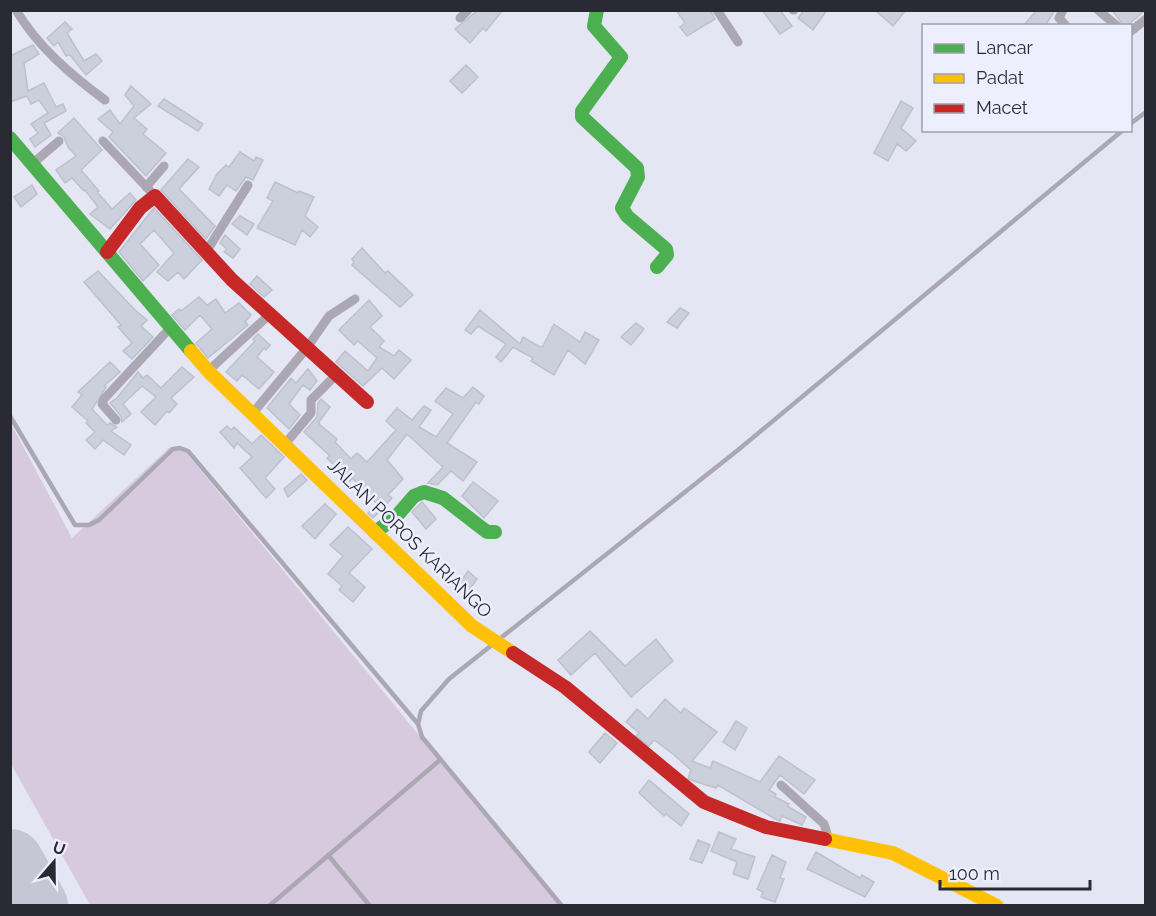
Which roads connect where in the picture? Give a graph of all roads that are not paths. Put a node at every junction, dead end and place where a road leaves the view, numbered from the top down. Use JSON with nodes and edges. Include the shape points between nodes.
{"nodes":[{"id":1,"x":16,"y":10,"type":"edge"},
{"id":2,"x":468,"y":10,"type":"edge"},
{"id":3,"x":597,"y":10,"type":"edge"},
{"id":4,"x":717,"y":10,"type":"edge"},
{"id":5,"x":1063,"y":10,"type":"edge"},
{"id":6,"x":1098,"y":10,"type":"edge"},
{"id":7,"x":460,"y":18,"type":"dead end"},
{"id":8,"x":1145,"y":20,"type":"edge"},
{"id":9,"x":1064,"y":24,"type":"edge"},
{"id":10,"x":1115,"y":24,"type":"edge"},
{"id":11,"x":1132,"y":31,"type":"edge"},
{"id":12,"x":738,"y":42,"type":"dead end"},
{"id":13,"x":105,"y":100,"type":"dead end"},
{"id":14,"x":1146,"y":112,"type":"edge"},
{"id":15,"x":1132,"y":123,"type":"edge"},
{"id":16,"x":1121,"y":132,"type":"edge"},
{"id":17,"x":10,"y":138,"type":"edge"},
{"id":18,"x":59,"y":141,"type":"dead end"},
{"id":19,"x":103,"y":141,"type":"dead end"},
{"id":20,"x":32,"y":164,"type":"junction"},
{"id":21,"x":164,"y":166,"type":"dead end"},
{"id":22,"x":248,"y":185,"type":"dead end"},
{"id":23,"x":150,"y":192,"type":"junction"},
{"id":24,"x":106,"y":252,"type":"junction"},
{"id":25,"x":206,"y":252,"type":"junction"},
{"id":26,"x":657,"y":267,"type":"dead end"},
{"id":27,"x":355,"y":299,"type":"dead end"},
{"id":28,"x":269,"y":315,"type":"junction"},
{"id":29,"x":171,"y":327,"type":"junction"},
{"id":30,"x":306,"y":349,"type":"junction"},
{"id":31,"x":208,"y":371,"type":"junction"},
{"id":32,"x":337,"y":374,"type":"junction"},
{"id":33,"x":367,"y":402,"type":"dead end"},
{"id":34,"x":252,"y":414,"type":"junction"},
{"id":35,"x":10,"y":416,"type":"edge"},
{"id":36,"x":116,"y":420,"type":"dead end"},
{"id":37,"x":285,"y":444,"type":"junction"},
{"id":38,"x":375,"y":532,"type":"junction"},
{"id":39,"x":495,"y":532,"type":"dead end"},
{"id":40,"x":494,"y":642,"type":"junction"},
{"id":41,"x":418,"y":724,"type":"junction"},
{"id":42,"x":440,"y":760,"type":"junction"},
{"id":43,"x":781,"y":785,"type":"dead end"},
{"id":44,"x":829,"y":840,"type":"junction"},
{"id":45,"x":328,"y":855,"type":"junction"},
{"id":46,"x":269,"y":906,"type":"edge"},
{"id":47,"x":370,"y":906,"type":"edge"},
{"id":48,"x":562,"y":906,"type":"edge"},
{"id":49,"x":997,"y":906,"type":"edge"}],
"edges":[{"from":1,"to":13,"type":"street","via":[[64,70]]},
{"from":2,"to":7,"type":"street"},
{"from":3,"to":26,"type":"main road","via":[[594,26],[621,57],[582,111],[582,117],[637,168],[638,177],[622,208],[666,249],[667,255]]},
{"from":4,"to":12,"type":"street"},
{"from":5,"to":9,"type":"street","via":[[1059,18]]},
{"from":6,"to":10,"type":"street"},
{"from":8,"to":11,"type":"street"},
{"from":14,"to":15,"type":"lane"},
{"from":16,"to":40,"type":"lane","via":[[738,450]]},
{"from":17,"to":20,"type":"main road","name":"JALAN POROS KARIANGO"},
{"from":18,"to":20,"type":"street"},
{"from":19,"to":23,"type":"street"},
{"from":20,"to":24,"type":"main road","name":"JALAN POROS KARIANGO"},
{"from":21,"to":23,"type":"street"},
{"from":22,"to":25,"type":"street"},
{"from":23,"to":24,"type":"main road"},
{"from":23,"to":25,"type":"main road"},
{"from":24,"to":29,"type":"main road","name":"JALAN POROS KARIANGO"},
{"from":25,"to":28,"type":"main road"},
{"from":27,"to":30,"type":"street","via":[[329,316]]},
{"from":28,"to":30,"type":"main road"},
{"from":28,"to":31,"type":"street"},
{"from":29,"to":31,"type":"main road","name":"JALAN POROS KARIANGO"},
{"from":29,"to":36,"type":"street","via":[[104,399],[102,404]]},
{"from":30,"to":32,"type":"main road"},
{"from":30,"to":34,"type":"street"},
{"from":31,"to":34,"type":"main road","name":"JALAN POROS KARIANGO"},
{"from":32,"to":33,"type":"main road"},
{"from":32,"to":37,"type":"street","via":[[311,400],[311,413]]},
{"from":34,"to":37,"type":"main road","name":"JALAN POROS KARIANGO"},
{"from":35,"to":41,"type":"lane","via":[[75,525],[99,520],[173,448],[188,452]]},
{"from":37,"to":38,"type":"main road","name":"JALAN POROS KARIANGO"},
{"from":38,"to":39,"type":"main road","via":[[422,492],[464,512],[479,528]]},
{"from":38,"to":40,"type":"main road","name":"JALAN POROS KARIANGO"},
{"from":40,"to":41,"type":"lane","via":[[430,698]]},
{"from":40,"to":44,"type":"main road","name":"JALAN POROS KARIANGO","via":[[565,687],[695,797],[766,827]]},
{"from":41,"to":42,"type":"lane","via":[[422,737]]},
{"from":42,"to":45,"type":"lane"},
{"from":42,"to":48,"type":"lane"},
{"from":43,"to":44,"type":"street","via":[[824,824]]},
{"from":44,"to":49,"type":"main road","name":"JALAN POROS KARIANGO","via":[[893,853]]},
{"from":45,"to":46,"type":"lane"},
{"from":45,"to":47,"type":"lane"}]}
